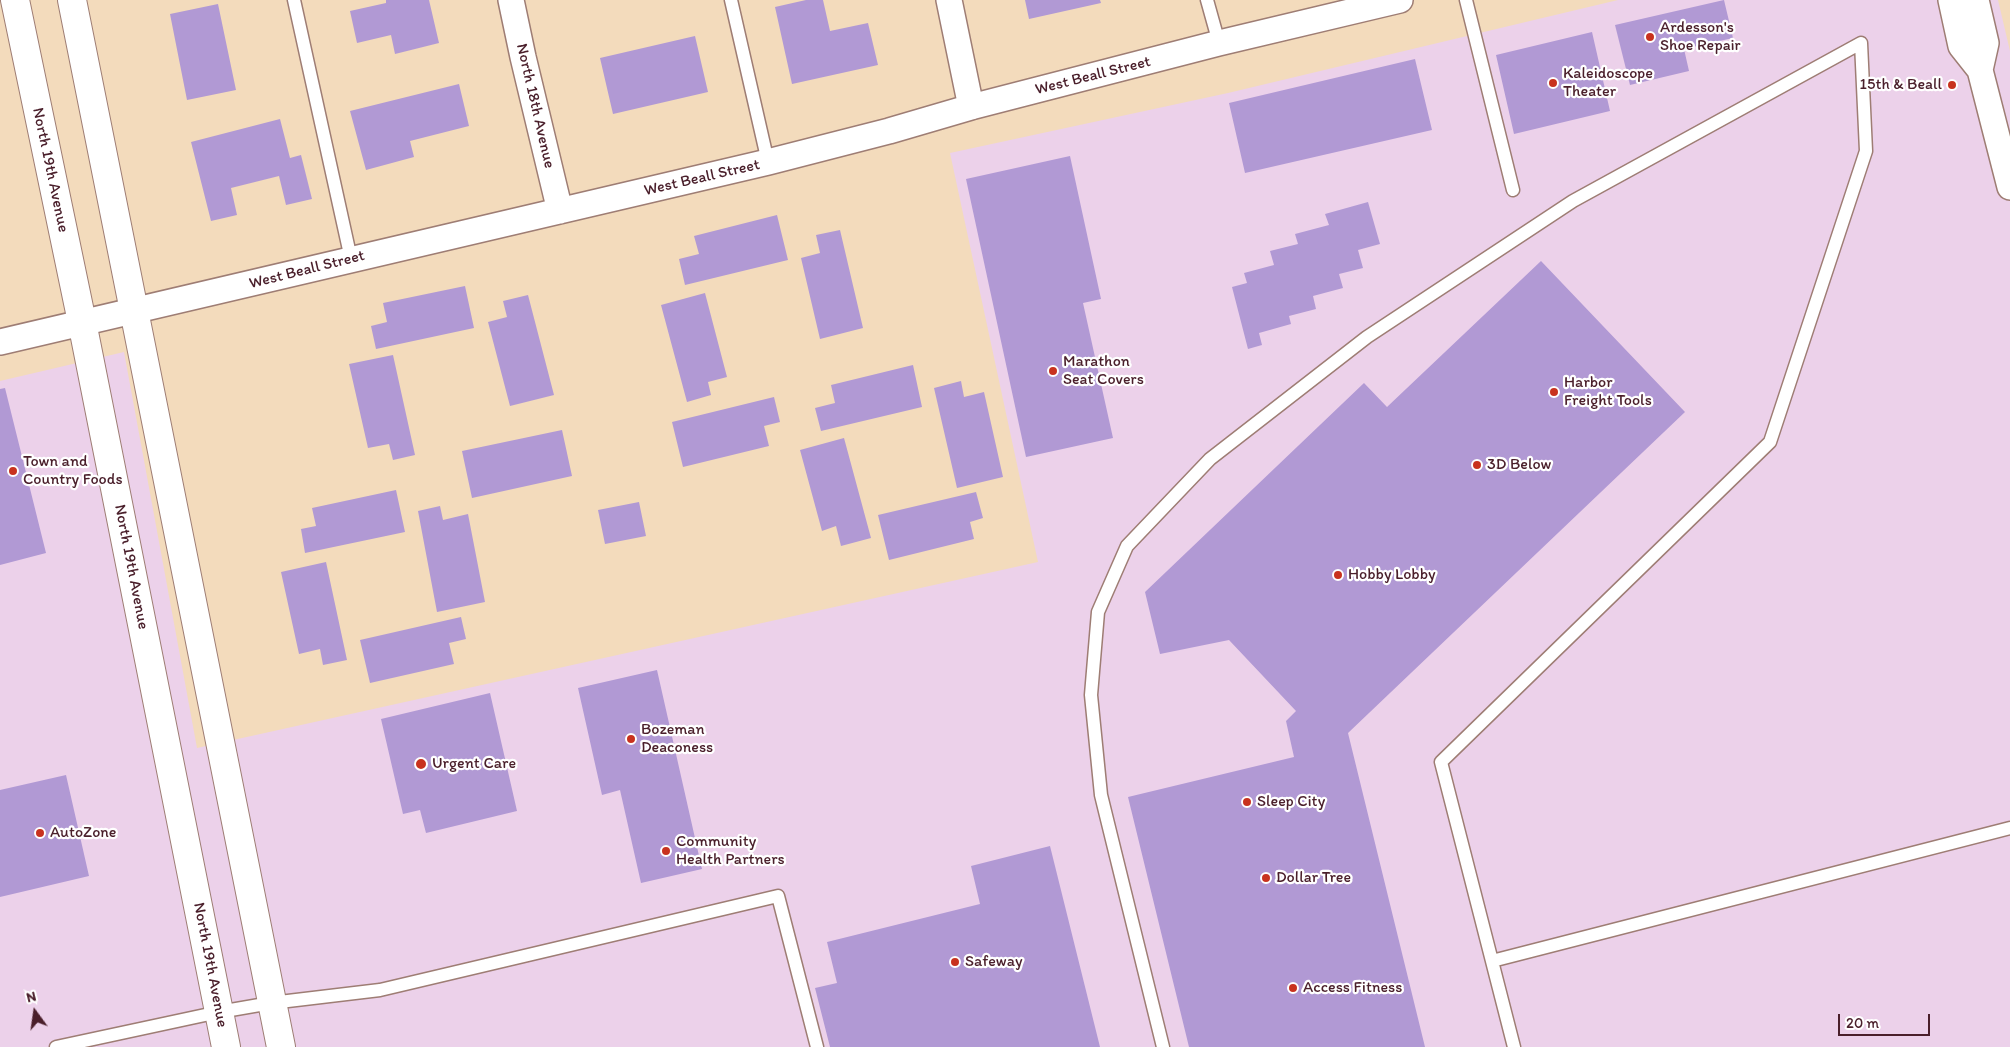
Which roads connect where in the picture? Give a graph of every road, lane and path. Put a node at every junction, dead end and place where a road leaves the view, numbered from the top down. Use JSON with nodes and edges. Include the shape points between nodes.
{"nodes":[{"id":1,"x":15,"y":0,"type":"edge"},
{"id":2,"x":72,"y":0,"type":"edge"},
{"id":3,"x":294,"y":0,"type":"edge"},
{"id":4,"x":512,"y":0,"type":"edge"},
{"id":5,"x":731,"y":0,"type":"edge"},
{"id":6,"x":948,"y":0,"type":"edge"},
{"id":7,"x":1207,"y":0,"type":"edge"},
{"id":8,"x":1400,"y":0,"type":"edge"},
{"id":9,"x":1466,"y":0,"type":"edge"},
{"id":10,"x":1951,"y":0,"type":"edge"},
{"id":11,"x":1976,"y":0,"type":"edge"},
{"id":12,"x":1219,"y":43,"type":"junction"},
{"id":13,"x":1980,"y":70,"type":"junction"},
{"id":14,"x":971,"y":106,"type":"junction"},
{"id":15,"x":768,"y":162,"type":"junction"},
{"id":16,"x":2010,"y":187,"type":"edge"},
{"id":17,"x":1513,"y":190,"type":"dead end"},
{"id":18,"x":560,"y":211,"type":"junction"},
{"id":19,"x":351,"y":259,"type":"junction"},
{"id":20,"x":135,"y":311,"type":"junction"},
{"id":21,"x":82,"y":322,"type":"junction"},
{"id":22,"x":0,"y":342,"type":"edge"},
{"id":23,"x":2010,"y":828,"type":"edge"},
{"id":24,"x":1492,"y":962,"type":"junction"},
{"id":25,"x":271,"y":1003,"type":"junction"},
{"id":26,"x":219,"y":1012,"type":"junction"},
{"id":27,"x":56,"y":1047,"type":"edge"},
{"id":28,"x":226,"y":1047,"type":"edge"},
{"id":29,"x":281,"y":1047,"type":"edge"},
{"id":30,"x":817,"y":1047,"type":"edge"},
{"id":31,"x":1163,"y":1047,"type":"edge"},
{"id":32,"x":1514,"y":1047,"type":"edge"}],
"edges":[{"from":1,"to":21,"type":"main road","name":"North 19th Avenue"},
{"from":2,"to":20,"type":"main road"},
{"from":3,"to":19,"type":"lane"},
{"from":4,"to":18,"type":"street","name":"North 18th Avenue"},
{"from":5,"to":15,"type":"lane"},
{"from":6,"to":14,"type":"street"},
{"from":7,"to":12,"type":"lane"},
{"from":8,"to":12,"type":"street","name":"West Beall Street"},
{"from":9,"to":17,"type":"lane"},
{"from":10,"to":13,"type":"street","via":[[1961,46]]},
{"from":11,"to":13,"type":"street","via":[[1986,43]]},
{"from":12,"to":14,"type":"street","name":"West Beall Street"},
{"from":13,"to":16,"type":"street"},
{"from":14,"to":15,"type":"street","name":"West Beall Street"},
{"from":15,"to":18,"type":"street","name":"West Beall Street"},
{"from":18,"to":19,"type":"street","name":"West Beall Street"},
{"from":19,"to":20,"type":"street","name":"West Beall Street"},
{"from":20,"to":21,"type":"street","name":"West Beall Street"},
{"from":20,"to":25,"type":"main road"},
{"from":21,"to":22,"type":"street","name":"West Beall Street"},
{"from":21,"to":26,"type":"main road","name":"North 19th Avenue"},
{"from":23,"to":24,"type":"lane"},
{"from":24,"to":31,"type":"lane","via":[[1441,762],[1770,442],[1866,151],[1860,43],[1573,201],[1367,338],[1210,459],[1127,546],[1098,612],[1091,695],[1101,795]]},
{"from":24,"to":32,"type":"lane"},
{"from":25,"to":26,"type":"lane"},
{"from":25,"to":29,"type":"main road"},
{"from":25,"to":30,"type":"lane","via":[[380,990],[778,896]]},
{"from":26,"to":27,"type":"lane"},
{"from":26,"to":28,"type":"main road","name":"North 19th Avenue"}]}
